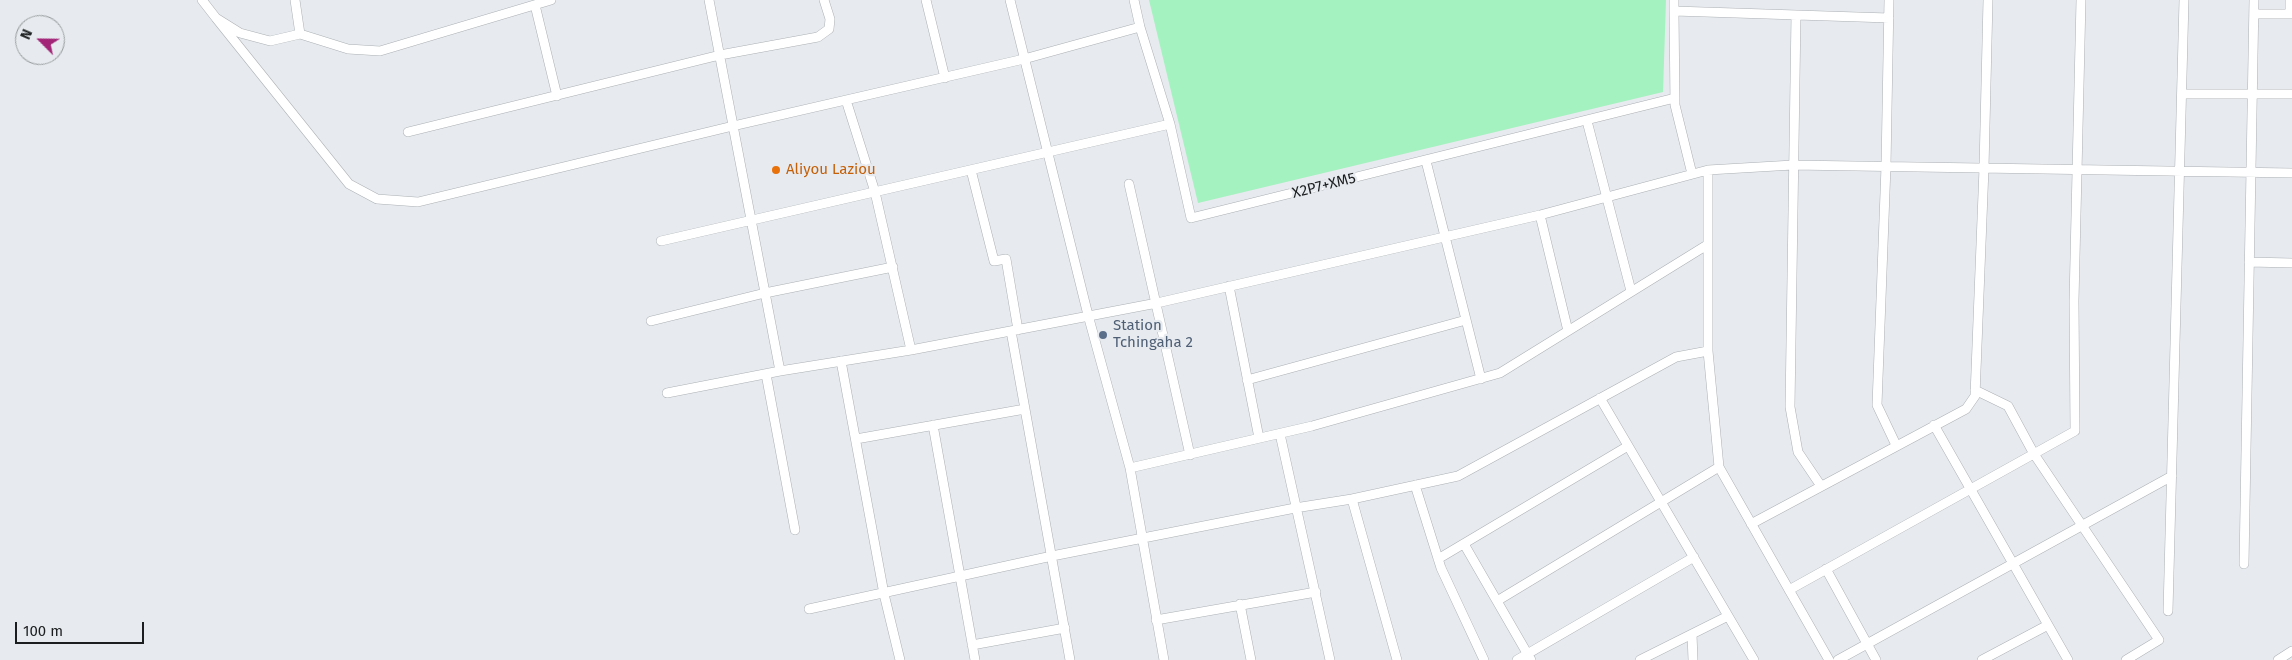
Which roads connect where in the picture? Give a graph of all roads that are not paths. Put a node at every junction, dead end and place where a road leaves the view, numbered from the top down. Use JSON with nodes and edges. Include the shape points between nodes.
{"nodes":[{"id":1,"x":202,"y":0,"type":"edge"},
{"id":2,"x":295,"y":0,"type":"edge"},
{"id":3,"x":551,"y":0,"type":"edge"},
{"id":4,"x":709,"y":0,"type":"edge"},
{"id":5,"x":824,"y":0,"type":"edge"},
{"id":6,"x":926,"y":0,"type":"edge"},
{"id":7,"x":1010,"y":0,"type":"edge"},
{"id":8,"x":1134,"y":0,"type":"edge"},
{"id":9,"x":1674,"y":0,"type":"edge"},
{"id":10,"x":1889,"y":0,"type":"edge"},
{"id":11,"x":1988,"y":0,"type":"edge"},
{"id":12,"x":2080,"y":0,"type":"edge"},
{"id":13,"x":2184,"y":0,"type":"edge"},
{"id":14,"x":2254,"y":0,"type":"edge"},
{"id":15,"x":2290,"y":0,"type":"edge"},
{"id":16,"x":535,"y":5,"type":"junction"},
{"id":17,"x":1674,"y":11,"type":"junction"},
{"id":18,"x":2254,"y":14,"type":"junction"},
{"id":19,"x":2291,"y":14,"type":"edge"},
{"id":20,"x":1796,"y":15,"type":"junction"},
{"id":21,"x":216,"y":18,"type":"junction"},
{"id":22,"x":1889,"y":18,"type":"junction"},
{"id":23,"x":1140,"y":28,"type":"junction"},
{"id":24,"x":300,"y":34,"type":"junction"},
{"id":25,"x":720,"y":55,"type":"junction"},
{"id":26,"x":1024,"y":60,"type":"junction"},
{"id":27,"x":945,"y":78,"type":"junction"},
{"id":28,"x":2182,"y":94,"type":"junction"},
{"id":29,"x":2252,"y":94,"type":"junction"},
{"id":30,"x":2292,"y":94,"type":"edge"},
{"id":31,"x":557,"y":96,"type":"junction"},
{"id":32,"x":1675,"y":98,"type":"junction"},
{"id":33,"x":846,"y":100,"type":"junction"},
{"id":34,"x":1587,"y":121,"type":"junction"},
{"id":35,"x":1170,"y":124,"type":"junction"},
{"id":36,"x":733,"y":126,"type":"junction"},
{"id":37,"x":408,"y":132,"type":"dead end"},
{"id":38,"x":1047,"y":152,"type":"junction"},
{"id":39,"x":1426,"y":161,"type":"junction"},
{"id":40,"x":1793,"y":165,"type":"junction"},
{"id":41,"x":1886,"y":166,"type":"junction"},
{"id":42,"x":1984,"y":168,"type":"junction"},
{"id":43,"x":971,"y":170,"type":"junction"},
{"id":44,"x":1708,"y":170,"type":"junction"},
{"id":45,"x":2077,"y":170,"type":"junction"},
{"id":46,"x":2180,"y":172,"type":"junction"},
{"id":47,"x":2251,"y":173,"type":"junction"},
{"id":48,"x":1692,"y":174,"type":"junction"},
{"id":49,"x":2292,"y":174,"type":"edge"},
{"id":50,"x":1129,"y":184,"type":"dead end"},
{"id":51,"x":876,"y":192,"type":"junction"},
{"id":52,"x":1607,"y":197,"type":"junction"},
{"id":53,"x":1540,"y":214,"type":"junction"},
{"id":54,"x":752,"y":220,"type":"junction"},
{"id":55,"x":1445,"y":235,"type":"junction"},
{"id":56,"x":661,"y":241,"type":"dead end"},
{"id":57,"x":1706,"y":245,"type":"junction"},
{"id":58,"x":2249,"y":262,"type":"junction"},
{"id":59,"x":2292,"y":263,"type":"edge"},
{"id":60,"x":893,"y":267,"type":"junction"},
{"id":61,"x":1229,"y":286,"type":"junction"},
{"id":62,"x":1631,"y":290,"type":"junction"},
{"id":63,"x":766,"y":293,"type":"junction"},
{"id":64,"x":1157,"y":303,"type":"junction"},
{"id":65,"x":1088,"y":315,"type":"junction"},
{"id":66,"x":1466,"y":320,"type":"junction"},
{"id":67,"x":651,"y":321,"type":"dead end"},
{"id":68,"x":1568,"y":330,"type":"junction"},
{"id":69,"x":1014,"y":331,"type":"junction"},
{"id":70,"x":912,"y":350,"type":"junction"},
{"id":71,"x":1708,"y":351,"type":"junction"},
{"id":72,"x":841,"y":361,"type":"junction"},
{"id":73,"x":780,"y":372,"type":"junction"},
{"id":74,"x":766,"y":374,"type":"junction"},
{"id":75,"x":1481,"y":379,"type":"junction"},
{"id":76,"x":1247,"y":380,"type":"junction"},
{"id":77,"x":1975,"y":390,"type":"junction"},
{"id":78,"x":667,"y":393,"type":"dead end"},
{"id":79,"x":1600,"y":398,"type":"junction"},
{"id":80,"x":1025,"y":409,"type":"junction"},
{"id":81,"x":933,"y":425,"type":"junction"},
{"id":82,"x":1934,"y":425,"type":"junction"},
{"id":83,"x":1280,"y":434,"type":"junction"},
{"id":84,"x":1259,"y":438,"type":"junction"},
{"id":85,"x":856,"y":439,"type":"junction"},
{"id":86,"x":1896,"y":445,"type":"junction"},
{"id":87,"x":1628,"y":446,"type":"junction"},
{"id":88,"x":2034,"y":454,"type":"junction"},
{"id":89,"x":1190,"y":455,"type":"junction"},
{"id":90,"x":1719,"y":467,"type":"junction"},
{"id":91,"x":1130,"y":468,"type":"junction"},
{"id":92,"x":2172,"y":476,"type":"junction"},
{"id":93,"x":1415,"y":485,"type":"junction"},
{"id":94,"x":1821,"y":486,"type":"junction"},
{"id":95,"x":1970,"y":489,"type":"junction"},
{"id":96,"x":1352,"y":499,"type":"junction"},
{"id":97,"x":1661,"y":502,"type":"junction"},
{"id":98,"x":1295,"y":508,"type":"junction"},
{"id":99,"x":1751,"y":524,"type":"junction"},
{"id":100,"x":2082,"y":525,"type":"junction"},
{"id":101,"x":796,"y":530,"type":"dead end"},
{"id":102,"x":1144,"y":538,"type":"junction"},
{"id":103,"x":1464,"y":544,"type":"junction"},
{"id":104,"x":1052,"y":556,"type":"junction"},
{"id":105,"x":1694,"y":557,"type":"junction"},
{"id":106,"x":1438,"y":559,"type":"junction"},
{"id":107,"x":2013,"y":564,"type":"junction"},
{"id":108,"x":2244,"y":564,"type":"dead end"},
{"id":109,"x":1826,"y":569,"type":"junction"},
{"id":110,"x":959,"y":577,"type":"junction"},
{"id":111,"x":1789,"y":590,"type":"junction"},
{"id":112,"x":1316,"y":592,"type":"junction"},
{"id":113,"x":884,"y":594,"type":"junction"},
{"id":114,"x":1497,"y":601,"type":"junction"},
{"id":115,"x":1240,"y":604,"type":"junction"},
{"id":116,"x":809,"y":609,"type":"dead end"},
{"id":117,"x":2168,"y":611,"type":"dead end"},
{"id":118,"x":1728,"y":616,"type":"junction"},
{"id":119,"x":1156,"y":620,"type":"junction"},
{"id":120,"x":2048,"y":625,"type":"junction"},
{"id":121,"x":1065,"y":628,"type":"junction"},
{"id":122,"x":1692,"y":634,"type":"junction"},
{"id":123,"x":1867,"y":644,"type":"junction"},
{"id":124,"x":972,"y":645,"type":"junction"},
{"id":125,"x":2292,"y":651,"type":"edge"},
{"id":126,"x":1529,"y":657,"type":"edge"},
{"id":127,"x":900,"y":660,"type":"edge"},
{"id":128,"x":975,"y":660,"type":"edge"},
{"id":129,"x":1070,"y":660,"type":"edge"},
{"id":130,"x":1164,"y":660,"type":"edge"},
{"id":131,"x":1251,"y":660,"type":"edge"},
{"id":132,"x":1330,"y":660,"type":"edge"},
{"id":133,"x":1398,"y":660,"type":"edge"},
{"id":134,"x":1484,"y":660,"type":"edge"},
{"id":135,"x":1517,"y":660,"type":"edge"},
{"id":136,"x":1640,"y":660,"type":"edge"},
{"id":137,"x":1693,"y":660,"type":"edge"},
{"id":138,"x":1754,"y":660,"type":"edge"},
{"id":139,"x":1829,"y":660,"type":"edge"},
{"id":140,"x":1838,"y":660,"type":"edge"},
{"id":141,"x":1876,"y":660,"type":"edge"},
{"id":142,"x":1982,"y":660,"type":"edge"},
{"id":143,"x":2068,"y":660,"type":"edge"},
{"id":144,"x":2126,"y":660,"type":"edge"},
{"id":145,"x":2278,"y":660,"type":"edge"}],
"edges":[{"from":1,"to":21,"type":"street"},
{"from":2,"to":24,"type":"street"},
{"from":3,"to":16,"type":"street"},
{"from":4,"to":25,"type":"street"},
{"from":5,"to":25,"type":"street","via":[[830,19],[829,29],[818,37]]},
{"from":6,"to":27,"type":"street"},
{"from":7,"to":26,"type":"street"},
{"from":8,"to":23,"type":"street","name":"X2P7+XM5"},
{"from":9,"to":17,"type":"street"},
{"from":10,"to":22,"type":"street"},
{"from":11,"to":42,"type":"street"},
{"from":12,"to":45,"type":"street"},
{"from":13,"to":28,"type":"street"},
{"from":14,"to":18,"type":"street"},
{"from":15,"to":19,"type":"street"},
{"from":16,"to":24,"type":"street","via":[[380,51],[348,49]]},
{"from":16,"to":31,"type":"street"},
{"from":17,"to":20,"type":"street"},
{"from":17,"to":32,"type":"street"},
{"from":18,"to":19,"type":"street"},
{"from":18,"to":29,"type":"street"},
{"from":20,"to":22,"type":"street"},
{"from":20,"to":40,"type":"street"},
{"from":21,"to":24,"type":"street","via":[[240,33],[270,41]]},
{"from":21,"to":36,"type":"street","via":[[349,184],[377,199],[418,202]]},
{"from":22,"to":41,"type":"street"},
{"from":23,"to":26,"type":"street"},
{"from":23,"to":35,"type":"street","name":"X2P7+XM5"},
{"from":25,"to":31,"type":"street"},
{"from":25,"to":36,"type":"street"},
{"from":26,"to":27,"type":"street"},
{"from":26,"to":38,"type":"street"},
{"from":27,"to":33,"type":"street"},
{"from":28,"to":29,"type":"street"},
{"from":28,"to":46,"type":"street"},
{"from":29,"to":30,"type":"street"},
{"from":29,"to":47,"type":"street"},
{"from":31,"to":37,"type":"street"},
{"from":32,"to":34,"type":"street","name":"X2P7+XM5"},
{"from":32,"to":48,"type":"street"},
{"from":33,"to":36,"type":"street"},
{"from":33,"to":51,"type":"street"},
{"from":34,"to":39,"type":"street","name":"X2P7+XM5"},
{"from":34,"to":52,"type":"street"},
{"from":35,"to":38,"type":"street"},
{"from":35,"to":39,"type":"street","name":"X2P7+XM5","via":[[1191,218]]},
{"from":36,"to":54,"type":"street"},
{"from":38,"to":43,"type":"street"},
{"from":38,"to":65,"type":"street"},
{"from":39,"to":55,"type":"street"},
{"from":40,"to":41,"type":"street"},
{"from":40,"to":44,"type":"street"},
{"from":40,"to":94,"type":"street","via":[[1790,407],[1798,452]]},
{"from":41,"to":42,"type":"street"},
{"from":41,"to":86,"type":"street","via":[[1877,404]]},
{"from":42,"to":45,"type":"street"},
{"from":42,"to":77,"type":"street"},
{"from":43,"to":51,"type":"street"},
{"from":43,"to":69,"type":"street","via":[[994,261],[1006,259]]},
{"from":44,"to":48,"type":"street"},
{"from":44,"to":57,"type":"street"},
{"from":45,"to":46,"type":"street"},
{"from":45,"to":88,"type":"street","via":[[2075,431]]},
{"from":46,"to":47,"type":"street"},
{"from":46,"to":92,"type":"street"},
{"from":47,"to":49,"type":"street"},
{"from":47,"to":58,"type":"street"},
{"from":48,"to":52,"type":"street"},
{"from":50,"to":64,"type":"street"},
{"from":51,"to":54,"type":"street"},
{"from":51,"to":60,"type":"street"},
{"from":52,"to":53,"type":"street"},
{"from":52,"to":62,"type":"street"},
{"from":53,"to":55,"type":"street"},
{"from":53,"to":68,"type":"street"},
{"from":54,"to":56,"type":"street"},
{"from":54,"to":63,"type":"street"},
{"from":55,"to":61,"type":"street"},
{"from":55,"to":66,"type":"street"},
{"from":57,"to":62,"type":"street"},
{"from":57,"to":71,"type":"street"},
{"from":58,"to":59,"type":"street"},
{"from":58,"to":108,"type":"street"},
{"from":60,"to":63,"type":"street"},
{"from":60,"to":70,"type":"street"},
{"from":61,"to":64,"type":"street"},
{"from":61,"to":76,"type":"street"},
{"from":62,"to":68,"type":"street"},
{"from":63,"to":67,"type":"street"},
{"from":63,"to":73,"type":"street"},
{"from":64,"to":65,"type":"street"},
{"from":64,"to":89,"type":"street"},
{"from":65,"to":69,"type":"street"},
{"from":65,"to":91,"type":"street"},
{"from":66,"to":75,"type":"street"},
{"from":66,"to":76,"type":"street"},
{"from":68,"to":75,"type":"street","via":[[1500,373]]},
{"from":69,"to":70,"type":"street"},
{"from":69,"to":80,"type":"street"},
{"from":70,"to":72,"type":"street"},
{"from":71,"to":79,"type":"street","via":[[1676,357]]},
{"from":71,"to":90,"type":"street"},
{"from":72,"to":73,"type":"street"},
{"from":72,"to":85,"type":"street"},
{"from":73,"to":74,"type":"street"},
{"from":74,"to":78,"type":"street"},
{"from":74,"to":101,"type":"street"},
{"from":75,"to":83,"type":"street"},
{"from":76,"to":84,"type":"street"},
{"from":77,"to":82,"type":"street","via":[[1971,405]]},
{"from":77,"to":88,"type":"street","via":[[2008,406]]},
{"from":79,"to":87,"type":"street"},
{"from":79,"to":93,"type":"street","via":[[1458,476]]},
{"from":80,"to":81,"type":"street"},
{"from":80,"to":104,"type":"street"},
{"from":81,"to":85,"type":"street"},
{"from":81,"to":110,"type":"street"},
{"from":82,"to":86,"type":"street"},
{"from":82,"to":95,"type":"street"},
{"from":83,"to":84,"type":"street"},
{"from":83,"to":98,"type":"street"},
{"from":84,"to":89,"type":"street"},
{"from":85,"to":113,"type":"street"},
{"from":86,"to":94,"type":"street"},
{"from":87,"to":97,"type":"street"},
{"from":87,"to":103,"type":"street"},
{"from":88,"to":95,"type":"street"},
{"from":88,"to":100,"type":"street"},
{"from":89,"to":91,"type":"street"},
{"from":90,"to":97,"type":"street"},
{"from":90,"to":99,"type":"street"},
{"from":91,"to":102,"type":"street"},
{"from":92,"to":100,"type":"street"},
{"from":92,"to":117,"type":"street"},
{"from":93,"to":96,"type":"street"},
{"from":93,"to":106,"type":"street"},
{"from":94,"to":99,"type":"street"},
{"from":95,"to":107,"type":"street"},
{"from":95,"to":109,"type":"street"},
{"from":96,"to":98,"type":"street"},
{"from":96,"to":133,"type":"street"},
{"from":97,"to":105,"type":"street"},
{"from":97,"to":114,"type":"street"},
{"from":98,"to":102,"type":"street"},
{"from":98,"to":112,"type":"street"},
{"from":99,"to":111,"type":"street"},
{"from":100,"to":107,"type":"street"},
{"from":100,"to":144,"type":"street","via":[[2160,640]]},
{"from":102,"to":104,"type":"street"},
{"from":102,"to":119,"type":"street"},
{"from":103,"to":106,"type":"street"},
{"from":103,"to":114,"type":"street"},
{"from":104,"to":110,"type":"street"},
{"from":104,"to":121,"type":"street"},
{"from":105,"to":118,"type":"street"},
{"from":105,"to":126,"type":"street"},
{"from":106,"to":134,"type":"street"},
{"from":107,"to":120,"type":"street"},
{"from":107,"to":123,"type":"street"},
{"from":109,"to":111,"type":"street"},
{"from":109,"to":123,"type":"street"},
{"from":110,"to":113,"type":"street"},
{"from":110,"to":124,"type":"street"},
{"from":111,"to":139,"type":"street"},
{"from":112,"to":115,"type":"street"},
{"from":112,"to":132,"type":"street"},
{"from":113,"to":116,"type":"street"},
{"from":113,"to":127,"type":"street"},
{"from":114,"to":126,"type":"street"},
{"from":115,"to":119,"type":"street"},
{"from":115,"to":131,"type":"street"},
{"from":118,"to":122,"type":"street"},
{"from":118,"to":138,"type":"street"},
{"from":119,"to":130,"type":"street"},
{"from":120,"to":142,"type":"street"},
{"from":120,"to":143,"type":"street"},
{"from":121,"to":124,"type":"street"},
{"from":121,"to":129,"type":"street"},
{"from":122,"to":136,"type":"street"},
{"from":122,"to":137,"type":"street"},
{"from":123,"to":140,"type":"street"},
{"from":123,"to":141,"type":"street"},
{"from":124,"to":128,"type":"street"},
{"from":125,"to":145,"type":"street"},
{"from":126,"to":135,"type":"street"}]}
